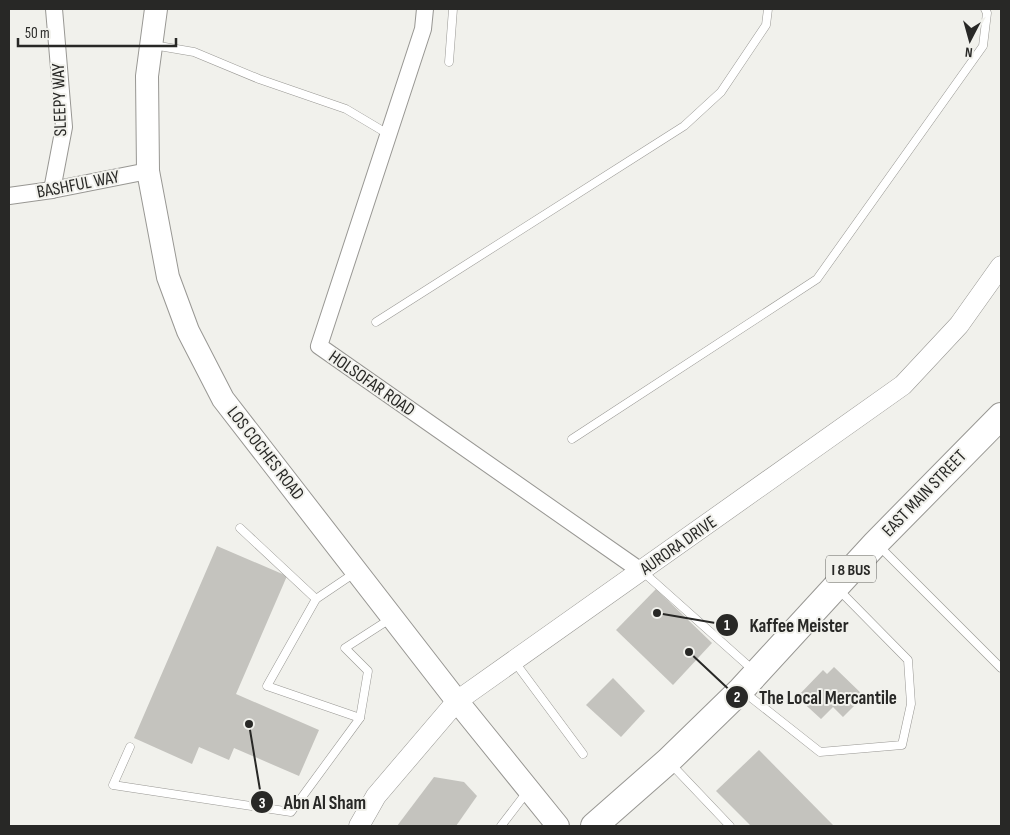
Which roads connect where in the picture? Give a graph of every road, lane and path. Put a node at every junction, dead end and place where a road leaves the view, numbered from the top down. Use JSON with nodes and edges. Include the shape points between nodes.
{"nodes":[{"id":1,"x":54,"y":9,"type":"edge"},
{"id":2,"x":156,"y":9,"type":"edge"},
{"id":3,"x":425,"y":9,"type":"edge"},
{"id":4,"x":453,"y":9,"type":"edge"},
{"id":5,"x":768,"y":9,"type":"edge"},
{"id":6,"x":985,"y":9,"type":"edge"},
{"id":7,"x":150,"y":45,"type":"junction"},
{"id":8,"x":448,"y":62,"type":"dead end"},
{"id":9,"x":388,"y":134,"type":"junction"},
{"id":10,"x":148,"y":171,"type":"junction"},
{"id":11,"x":52,"y":190,"type":"junction"},
{"id":12,"x":9,"y":196,"type":"edge"},
{"id":13,"x":1001,"y":266,"type":"edge"},
{"id":14,"x":376,"y":322,"type":"dead end"},
{"id":15,"x":1001,"y":416,"type":"edge"},
{"id":16,"x":572,"y":439,"type":"dead end"},
{"id":17,"x":240,"y":528,"type":"dead end"},
{"id":18,"x":876,"y":543,"type":"junction"},
{"id":19,"x":358,"y":571,"type":"junction"},
{"id":20,"x":642,"y":571,"type":"junction"},
{"id":21,"x":835,"y":586,"type":"junction"},
{"id":22,"x":316,"y":599,"type":"junction"},
{"id":23,"x":393,"y":617,"type":"junction"},
{"id":24,"x":514,"y":661,"type":"junction"},
{"id":25,"x":1001,"y":668,"type":"edge"},
{"id":26,"x":748,"y":681,"type":"junction"},
{"id":27,"x":457,"y":701,"type":"junction"},
{"id":28,"x":360,"y":718,"type":"junction"},
{"id":29,"x":130,"y":747,"type":"dead end"},
{"id":30,"x":583,"y":754,"type":"dead end"},
{"id":31,"x":668,"y":760,"type":"junction"},
{"id":32,"x":529,"y":790,"type":"junction"},
{"id":33,"x":359,"y":826,"type":"edge"},
{"id":34,"x":501,"y":826,"type":"edge"},
{"id":35,"x":558,"y":826,"type":"edge"},
{"id":36,"x":594,"y":826,"type":"edge"},
{"id":37,"x":730,"y":826,"type":"edge"}],
"edges":[{"from":1,"to":11,"type":"street","name":"SLEEPY WAY","via":[[64,127]]},
{"from":2,"to":7,"type":"main road","name":"LOS COCHES ROAD"},
{"from":3,"to":9,"type":"street","name":"HOLSOFAR ROAD","via":[[423,29]]},
{"from":4,"to":8,"type":"lane"},
{"from":5,"to":14,"type":"lane","via":[[766,25],[721,92],[684,126]]},
{"from":6,"to":16,"type":"lane","via":[[983,46],[817,279]]},
{"from":7,"to":9,"type":"lane","via":[[194,52],[346,109]]},
{"from":7,"to":10,"type":"main road","name":"LOS COCHES ROAD","via":[[146,76]]},
{"from":9,"to":20,"type":"street","name":"HOLSOFAR ROAD","via":[[319,346]]},
{"from":10,"to":11,"type":"street","name":"BASHFUL WAY"},
{"from":10,"to":19,"type":"main road","name":"LOS COCHES ROAD","via":[[168,277],[192,339],[223,399]]},
{"from":11,"to":12,"type":"street","name":"BASHFUL WAY"},
{"from":13,"to":20,"type":"street","name":"AURORA DRIVE","via":[[959,325],[903,385]]},
{"from":15,"to":18,"type":"main road","name":"EAST MAIN STREET","number":"I 8 BUS"},
{"from":17,"to":22,"type":"lane"},
{"from":18,"to":21,"type":"main road","name":"EAST MAIN STREET","number":"I 8 BUS"},
{"from":18,"to":25,"type":"lane"},
{"from":19,"to":22,"type":"lane"},
{"from":19,"to":23,"type":"main road","name":"LOS COCHES ROAD"},
{"from":20,"to":24,"type":"street","name":"AURORA DRIVE"},
{"from":20,"to":26,"type":"lane"},
{"from":21,"to":26,"type":"main road","name":"EAST MAIN STREET","number":"I 8 BUS"},
{"from":21,"to":26,"type":"lane","via":[[908,660],[911,704],[902,745],[820,752]]},
{"from":22,"to":28,"type":"lane","via":[[267,686]]},
{"from":23,"to":27,"type":"main road","name":"LOS COCHES ROAD"},
{"from":23,"to":28,"type":"lane","via":[[346,648],[368,671]]},
{"from":24,"to":27,"type":"street","name":"AURORA DRIVE"},
{"from":24,"to":30,"type":"lane"},
{"from":26,"to":31,"type":"main road","name":"EAST MAIN STREET","number":"I 8 BUS"},
{"from":27,"to":32,"type":"main road","name":"LOS COCHES ROAD"},
{"from":27,"to":33,"type":"street","name":"AURORA DRIVE","via":[[376,796]]},
{"from":28,"to":29,"type":"lane","via":[[291,812],[114,785]]},
{"from":31,"to":36,"type":"main road","name":"EAST MAIN STREET","number":"I 8 BUS"},
{"from":31,"to":37,"type":"lane"},
{"from":32,"to":34,"type":"lane"},
{"from":32,"to":35,"type":"main road","name":"LOS COCHES ROAD"}]}
